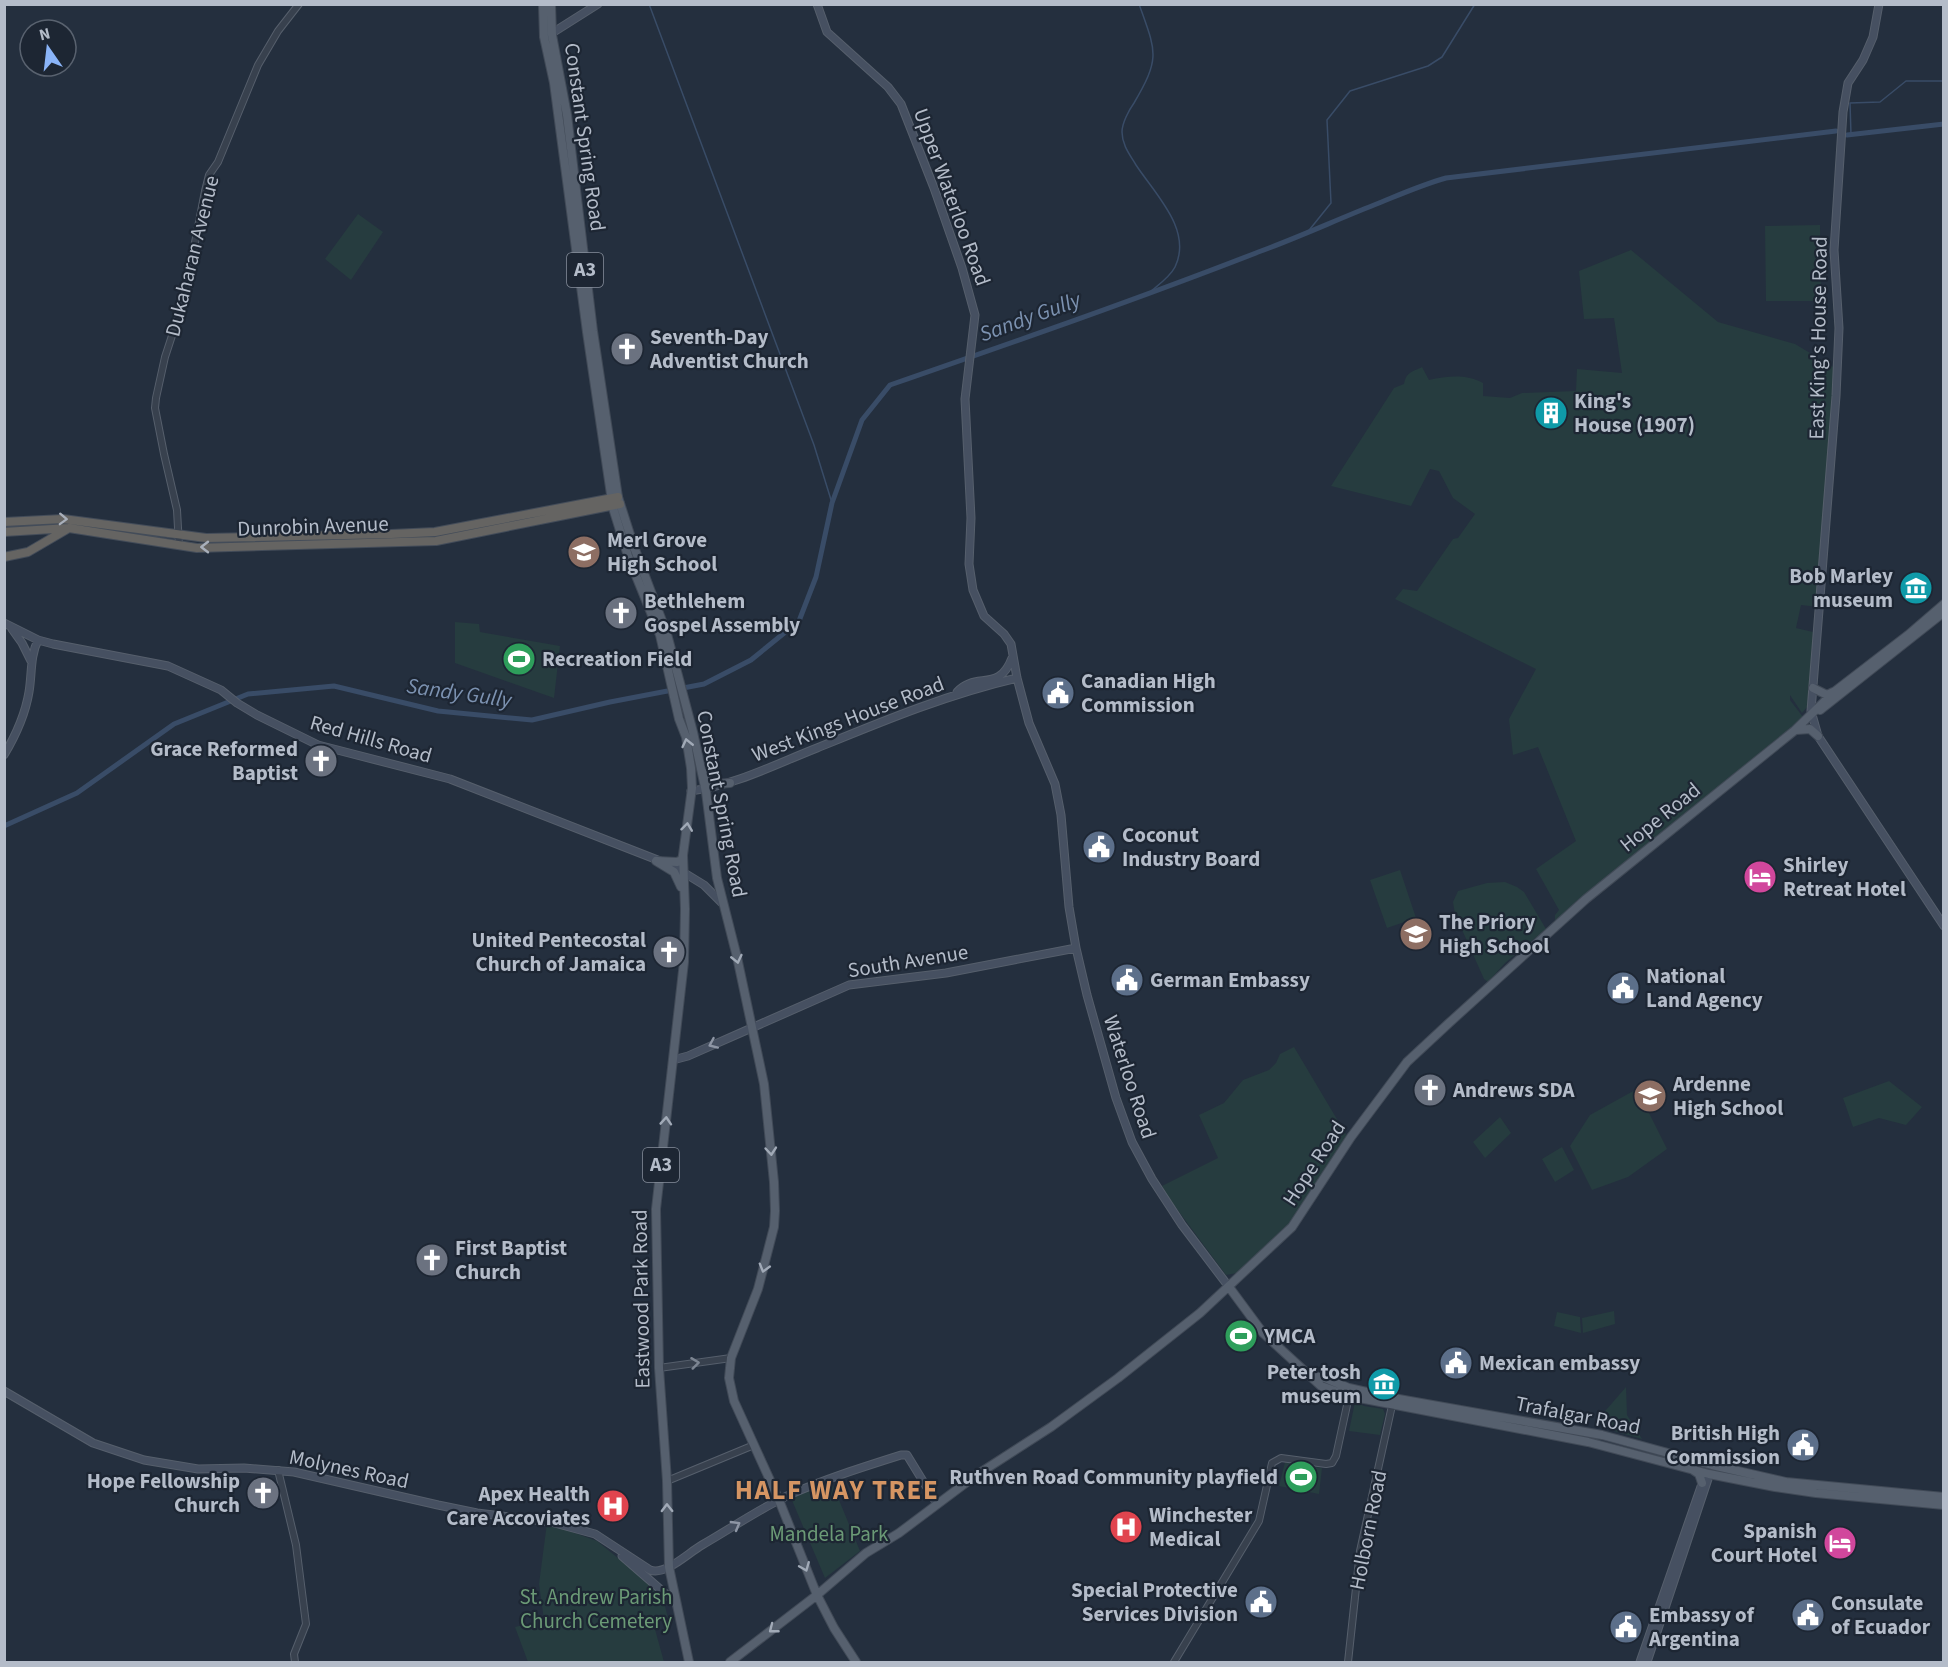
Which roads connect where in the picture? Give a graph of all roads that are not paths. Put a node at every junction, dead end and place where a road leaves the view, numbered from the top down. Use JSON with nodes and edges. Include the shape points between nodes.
{"nodes":[{"id":1,"x":299,"y":4,"type":"edge"},
{"id":2,"x":543,"y":4,"type":"edge"},
{"id":3,"x":551,"y":4,"type":"edge"},
{"id":4,"x":598,"y":4,"type":"edge"},
{"id":5,"x":817,"y":4,"type":"edge"},
{"id":6,"x":1879,"y":4,"type":"edge"},
{"id":7,"x":548,"y":36,"type":"junction"},
{"id":8,"x":615,"y":501,"type":"junction"},
{"id":9,"x":970,"y":514,"type":"joint"},
{"id":10,"x":4,"y":522,"type":"edge"},
{"id":11,"x":69,"y":528,"type":"junction"},
{"id":12,"x":4,"y":532,"type":"edge"},
{"id":13,"x":179,"y":536,"type":"junction"},
{"id":14,"x":179,"y":546,"type":"junction"},
{"id":15,"x":4,"y":557,"type":"edge"},
{"id":16,"x":1944,"y":604,"type":"edge"},
{"id":17,"x":1944,"y":612,"type":"edge"},
{"id":18,"x":4,"y":623,"type":"edge"},
{"id":19,"x":12,"y":629,"type":"junction"},
{"id":20,"x":26,"y":634,"type":"junction"},
{"id":21,"x":22,"y":643,"type":"junction"},
{"id":22,"x":36,"y":643,"type":"junction"},
{"id":23,"x":1013,"y":655,"type":"junction"},
{"id":24,"x":32,"y":663,"type":"junction"},
{"id":25,"x":1017,"y":678,"type":"junction"},
{"id":26,"x":1813,"y":688,"type":"junction"},
{"id":27,"x":1834,"y":692,"type":"junction"},
{"id":28,"x":956,"y":694,"type":"junction"},
{"id":29,"x":679,"y":699,"type":"junction"},
{"id":30,"x":1812,"y":715,"type":"junction"},
{"id":31,"x":1794,"y":731,"type":"junction"},
{"id":32,"x":1818,"y":736,"type":"junction"},
{"id":33,"x":694,"y":738,"type":"junction"},
{"id":34,"x":4,"y":755,"type":"edge"},
{"id":35,"x":730,"y":783,"type":"junction"},
{"id":36,"x":705,"y":789,"type":"junction"},
{"id":37,"x":691,"y":790,"type":"junction"},
{"id":38,"x":683,"y":855,"type":"junction"},
{"id":39,"x":656,"y":861,"type":"junction"},
{"id":40,"x":683,"y":873,"type":"junction"},
{"id":41,"x":722,"y":903,"type":"junction"},
{"id":42,"x":685,"y":906,"type":"junction"},
{"id":43,"x":1944,"y":926,"type":"edge"},
{"id":44,"x":1076,"y":948,"type":"junction"},
{"id":45,"x":752,"y":1026,"type":"junction"},
{"id":46,"x":673,"y":1060,"type":"junction"},
{"id":47,"x":1229,"y":1287,"type":"junction"},
{"id":48,"x":731,"y":1358,"type":"junction"},
{"id":49,"x":658,"y":1368,"type":"junction"},
{"id":50,"x":1312,"y":1376,"type":"junction"},
{"id":51,"x":4,"y":1391,"type":"edge"},
{"id":52,"x":1349,"y":1396,"type":"junction"},
{"id":53,"x":1393,"y":1402,"type":"junction"},
{"id":54,"x":1584,"y":1431,"type":"junction"},
{"id":55,"x":1588,"y":1442,"type":"junction"},
{"id":56,"x":754,"y":1445,"type":"junction"},
{"id":57,"x":1710,"y":1464,"type":"junction"},
{"id":58,"x":1688,"y":1468,"type":"junction"},
{"id":59,"x":278,"y":1470,"type":"junction"},
{"id":60,"x":1707,"y":1473,"type":"junction"},
{"id":61,"x":1720,"y":1476,"type":"junction"},
{"id":62,"x":667,"y":1481,"type":"junction"},
{"id":63,"x":1704,"y":1483,"type":"junction"},
{"id":64,"x":1944,"y":1497,"type":"edge"},
{"id":65,"x":779,"y":1500,"type":"junction"},
{"id":66,"x":937,"y":1504,"type":"junction"},
{"id":67,"x":1944,"y":1505,"type":"edge"},
{"id":68,"x":588,"y":1532,"type":"junction"},
{"id":69,"x":669,"y":1567,"type":"junction"},
{"id":70,"x":817,"y":1595,"type":"junction"},
{"id":71,"x":676,"y":1603,"type":"junction"},
{"id":72,"x":296,"y":1662,"type":"edge"},
{"id":73,"x":689,"y":1662,"type":"edge"},
{"id":74,"x":730,"y":1662,"type":"edge"},
{"id":75,"x":856,"y":1662,"type":"edge"},
{"id":76,"x":1174,"y":1662,"type":"edge"},
{"id":77,"x":1348,"y":1662,"type":"edge"},
{"id":78,"x":1640,"y":1662,"type":"edge"},
{"id":79,"x":1647,"y":1662,"type":"edge"}],
"edges":[{"from":1,"to":13,"type":"street","name":"Dukaharan Avenue","via":[[258,65],[205,191],[184,299],[165,357],[155,408]]},
{"from":2,"to":7,"type":"main road","name":"Constant Spring Road","number":"A3"},
{"from":3,"to":7,"type":"main road","name":"Constant Spring Road","number":"A3"},
{"from":4,"to":7,"type":"main road"},
{"from":5,"to":9,"type":"main road","name":"Upper Waterloo Road","via":[[827,32],[888,87],[901,104],[962,268],[975,315],[965,409]]},
{"from":6,"to":26,"type":"main road","name":"East King's House Road","via":[[1873,36],[1848,83],[1843,111],[1834,250],[1839,328],[1836,396]]},
{"from":7,"to":8,"type":"main road","name":"Constant Spring Road","number":"A3"},
{"from":8,"to":13,"type":"highway","name":"Dunrobin Avenue","via":[[435,532]]},
{"from":8,"to":14,"type":"highway","name":"Dunrobin Avenue","one_way":true,"via":[[436,541]]},
{"from":8,"to":29,"type":"main road","name":"Constant Spring Road","number":"A3","via":[[628,556],[660,635]]},
{"from":9,"to":23,"type":"main road","name":"Waterloo Road","via":[[973,590],[984,616],[1009,639]]},
{"from":10,"to":13,"type":"highway","name":"Dunrobin Avenue","one_way":true,"via":[[93,521]]},
{"from":11,"to":12,"type":"highway","name":"Dunrobin Avenue"},
{"from":11,"to":14,"type":"highway","name":"Dunrobin Avenue"},
{"from":11,"to":15,"type":"highway","via":[[28,552]]},
{"from":13,"to":14,"type":"street","name":"Dukaharan Avenue"},
{"from":16,"to":27,"type":"main road","name":"Hope Road"},
{"from":17,"to":30,"type":"main road","name":"Hope Road"},
{"from":18,"to":19,"type":"main road","name":"Red Hills Road"},
{"from":19,"to":20,"type":"main road","name":"Red Hills Road"},
{"from":19,"to":21,"type":"main road"},
{"from":20,"to":21,"type":"main road"},
{"from":20,"to":22,"type":"main road","name":"Red Hills Road"},
{"from":21,"to":22,"type":"main road"},
{"from":21,"to":24,"type":"main road"},
{"from":22,"to":24,"type":"main road"},
{"from":22,"to":39,"type":"main road","name":"Red Hills Road","via":[[168,666],[221,690],[257,715],[318,745],[450,779]]},
{"from":23,"to":25,"type":"main road","name":"Waterloo Road"},
{"from":23,"to":28,"type":"main road","via":[[1002,676],[964,686]]},
{"from":24,"to":34,"type":"main road","via":[[26,708]]},
{"from":25,"to":28,"type":"main road","name":"West Kings House Road"},
{"from":25,"to":44,"type":"main road","name":"Waterloo Road","via":[[1061,815]]},
{"from":26,"to":27,"type":"main road","via":[[1827,695]]},
{"from":26,"to":30,"type":"main road","name":"East King's House Road"},
{"from":27,"to":30,"type":"main road","name":"Hope Road"},
{"from":28,"to":35,"type":"main road","name":"West Kings House Road"},
{"from":29,"to":33,"type":"main road","name":"Constant Spring Road","number":"A3"},
{"from":37,"to":29,"type":"main road","name":"Constant Spring Road","number":"A3","one_way":true,"via":[[692,768]]},
{"from":30,"to":31,"type":"main road","name":"Hope Road"},
{"from":30,"to":32,"type":"main road","name":"East King's House Road"},
{"from":31,"to":32,"type":"main road","via":[[1804,728]]},
{"from":31,"to":47,"type":"main road","name":"Hope Road","via":[[1586,899],[1407,1062],[1351,1137],[1292,1227]]},
{"from":32,"to":43,"type":"main road","name":"East King's House Road"},
{"from":33,"to":35,"type":"main road","via":[[708,782]]},
{"from":33,"to":36,"type":"main road","name":"Constant Spring Road","number":"A3"},
{"from":35,"to":36,"type":"main road","name":"West Kings House Road"},
{"from":36,"to":37,"type":"main road","name":"West Kings House Road"},
{"from":36,"to":41,"type":"main road","name":"Constant Spring Road","number":"A3"},
{"from":38,"to":37,"type":"main road","name":"Eastwood Park Road","number":"A3","one_way":true},
{"from":38,"to":39,"type":"main road","via":[[677,862]]},
{"from":38,"to":40,"type":"main road","name":"Eastwood Park Road","number":"A3"},
{"from":39,"to":40,"type":"main road","name":"Red Hills Road"},
{"from":39,"to":42,"type":"main road","via":[[674,872]]},
{"from":40,"to":41,"type":"main road","name":"Red Hills Road","via":[[704,885]]},
{"from":40,"to":42,"type":"main road","name":"Eastwood Park Road","number":"A3"},
{"from":41,"to":45,"type":"main road","name":"Constant Spring Road","number":"A3","one_way":true},
{"from":42,"to":46,"type":"main road","name":"Eastwood Park Road","number":"A3","via":[[684,962]]},
{"from":44,"to":45,"type":"main road","name":"South Avenue","via":[[946,973],[849,985]]},
{"from":44,"to":47,"type":"main road","name":"Waterloo Road","via":[[1132,1142],[1182,1225]]},
{"from":45,"to":46,"type":"main road","name":"South Avenue","one_way":true},
{"from":45,"to":48,"type":"main road","name":"Constant Spring Road","number":"A3","one_way":true,"via":[[764,1084],[776,1211],[758,1289]]},
{"from":49,"to":46,"type":"main road","name":"Eastwood Park Road","number":"A3","one_way":true,"via":[[656,1209]]},
{"from":47,"to":50,"type":"main road","name":"Trafalgar Road","via":[[1263,1333]]},
{"from":47,"to":66,"type":"main road","name":"Hope Road","via":[[1118,1378]]},
{"from":49,"to":48,"type":"street","one_way":true},
{"from":48,"to":56,"type":"main road","name":"Constant Spring Road","number":"A3","via":[[729,1378],[734,1401]]},
{"from":49,"to":62,"type":"main road","name":"Eastwood Park Road","number":"A3"},
{"from":50,"to":52,"type":"main road","name":"Trafalgar Road","via":[[1321,1386]]},
{"from":50,"to":53,"type":"main road","name":"Trafalgar Road"},
{"from":51,"to":59,"type":"main road","name":"Molynes Road","via":[[93,1443],[144,1460],[198,1469]]},
{"from":52,"to":53,"type":"main road","name":"Trafalgar Road"},
{"from":52,"to":76,"type":"street","via":[[1332,1463],[1281,1458],[1272,1463],[1259,1521]]},
{"from":53,"to":54,"type":"main road","name":"Trafalgar Road"},
{"from":53,"to":55,"type":"main road","name":"Trafalgar Road"},
{"from":53,"to":77,"type":"street","name":"Holborn Road","via":[[1360,1551]]},
{"from":54,"to":55,"type":"main road"},
{"from":54,"to":57,"type":"main road","name":"Trafalgar Road"},
{"from":55,"to":58,"type":"main road","name":"Trafalgar Road"},
{"from":56,"to":62,"type":"street"},
{"from":56,"to":65,"type":"main road","name":"Constant Spring Road","number":"A3"},
{"from":57,"to":60,"type":"main road"},
{"from":57,"to":64,"type":"main road","name":"Trafalgar Road","via":[[1794,1483]]},
{"from":58,"to":60,"type":"main road","name":"Trafalgar Road"},
{"from":58,"to":63,"type":"main road","via":[[1699,1474]]},
{"from":59,"to":68,"type":"main road","name":"Molynes Road","via":[[477,1513],[536,1519]]},
{"from":59,"to":72,"type":"street","via":[[296,1545],[306,1624],[294,1654]]},
{"from":60,"to":61,"type":"main road","name":"Trafalgar Road"},
{"from":60,"to":63,"type":"main road"},
{"from":61,"to":63,"type":"main road"},
{"from":61,"to":67,"type":"main road","name":"Trafalgar Road","via":[[1816,1493]]},
{"from":69,"to":62,"type":"main road","name":"Eastwood Park Road","number":"A3","one_way":true},
{"from":63,"to":78,"type":"main road"},
{"from":63,"to":79,"type":"main road"},
{"from":65,"to":66,"type":"main road","via":[[843,1474],[907,1455]]},
{"from":69,"to":65,"type":"main road","one_way":true},
{"from":65,"to":70,"type":"main road","name":"Constant Spring Road","number":"A3","one_way":true},
{"from":66,"to":70,"type":"main road","name":"Hope Road","via":[[866,1553]]},
{"from":68,"to":69,"type":"main road","via":[[653,1572]]},
{"from":68,"to":71,"type":"main road","name":"Molynes Road"},
{"from":69,"to":71,"type":"main road","name":"Eastwood Park Road","number":"A3"},
{"from":70,"to":74,"type":"main road","name":"Hope Road","one_way":true},
{"from":70,"to":75,"type":"main road","name":"Constant Spring Road"},
{"from":71,"to":73,"type":"main road","name":"Eastwood Park Road","number":"A3"}]}
